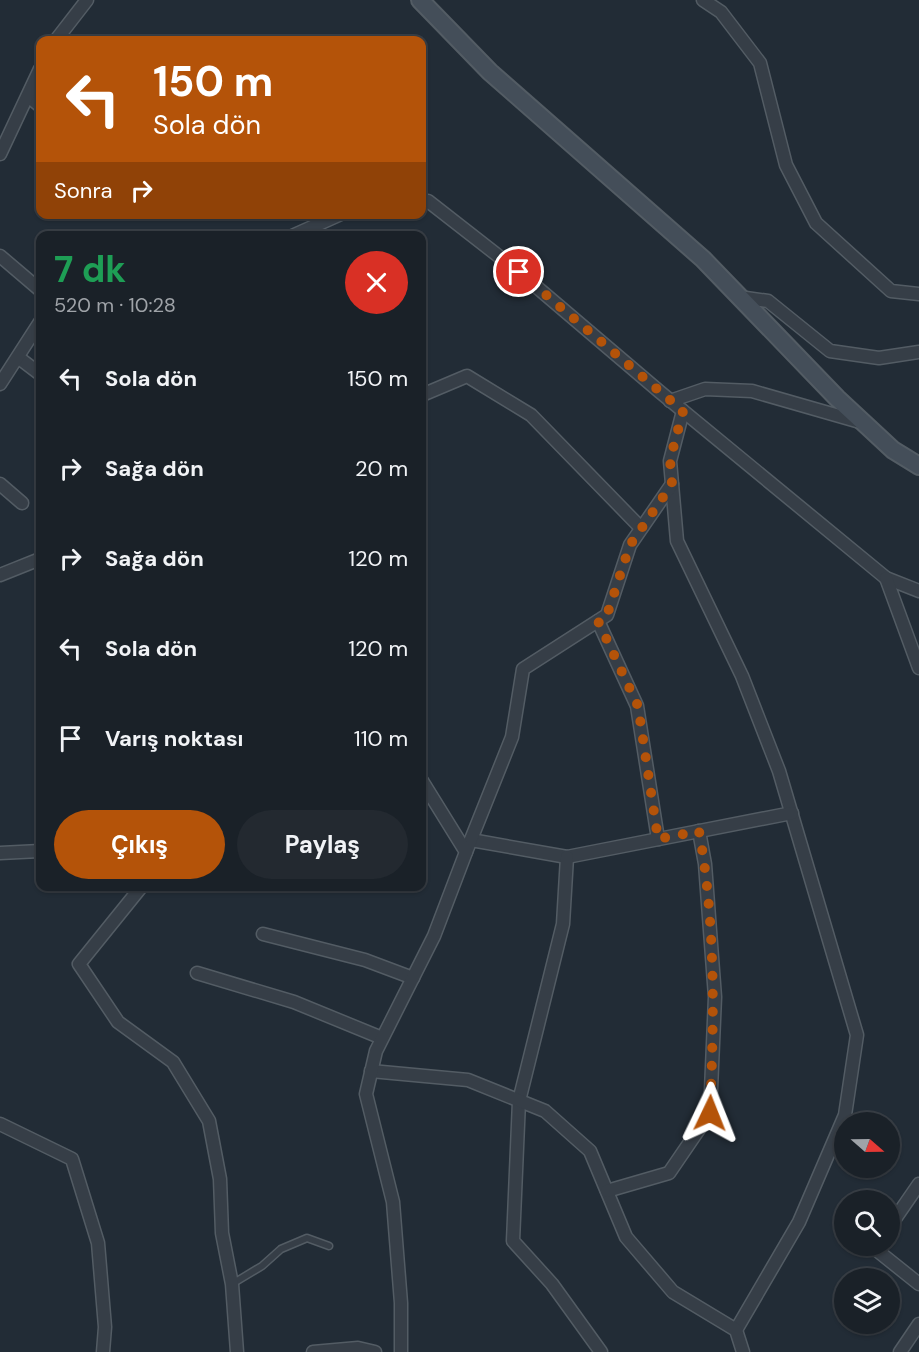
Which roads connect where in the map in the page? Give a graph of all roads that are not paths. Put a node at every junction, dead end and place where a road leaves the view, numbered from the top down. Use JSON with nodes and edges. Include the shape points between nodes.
{"nodes":[{"id":1,"x":87,"y":0,"type":"edge"},
{"id":2,"x":420,"y":0,"type":"edge"},
{"id":3,"x":703,"y":0,"type":"edge"},
{"id":4,"x":59,"y":36,"type":"edge"},
{"id":5,"x":36,"y":78,"type":"edge"},
{"id":6,"x":28,"y":96,"type":"junction"},
{"id":7,"x":36,"y":102,"type":"edge"},
{"id":8,"x":0,"y":154,"type":"edge"},
{"id":9,"x":426,"y":201,"type":"edge"},
{"id":10,"x":330,"y":219,"type":"edge"},
{"id":11,"x":303,"y":231,"type":"edge"},
{"id":12,"x":0,"y":256,"type":"edge"},
{"id":13,"x":36,"y":287,"type":"edge"},
{"id":14,"x":919,"y":294,"type":"edge"},
{"id":15,"x":739,"y":297,"type":"junction"},
{"id":16,"x":36,"y":329,"type":"edge"},
{"id":17,"x":919,"y":352,"type":"edge"},
{"id":18,"x":19,"y":358,"type":"junction"},
{"id":19,"x":36,"y":371,"type":"edge"},
{"id":20,"x":0,"y":384,"type":"edge"},
{"id":21,"x":426,"y":393,"type":"edge"},
{"id":22,"x":670,"y":400,"type":"junction"},
{"id":23,"x":683,"y":411,"type":"junction"},
{"id":24,"x":864,"y":423,"type":"junction"},
{"id":25,"x":919,"y":466,"type":"edge"},
{"id":26,"x":0,"y":484,"type":"edge"},
{"id":27,"x":672,"y":484,"type":"junction"},
{"id":28,"x":22,"y":503,"type":"dead end"},
{"id":29,"x":641,"y":528,"type":"junction"},
{"id":30,"x":36,"y":560,"type":"edge"},
{"id":31,"x":0,"y":574,"type":"edge"},
{"id":32,"x":886,"y":578,"type":"junction"},
{"id":33,"x":919,"y":591,"type":"edge"},
{"id":34,"x":598,"y":621,"type":"junction"},
{"id":35,"x":919,"y":668,"type":"edge"},
{"id":36,"x":426,"y":787,"type":"edge"},
{"id":37,"x":792,"y":813,"type":"junction"},
{"id":38,"x":699,"y":831,"type":"junction"},
{"id":39,"x":658,"y":839,"type":"junction"},
{"id":40,"x":468,"y":846,"type":"junction"},
{"id":41,"x":36,"y":851,"type":"edge"},
{"id":42,"x":0,"y":853,"type":"edge"},
{"id":43,"x":567,"y":856,"type":"junction"},
{"id":44,"x":138,"y":891,"type":"edge"},
{"id":45,"x":263,"y":934,"type":"dead end"},
{"id":46,"x":197,"y":973,"type":"dead end"},
{"id":47,"x":413,"y":978,"type":"junction"},
{"id":48,"x":382,"y":1038,"type":"junction"},
{"id":49,"x":372,"y":1071,"type":"junction"},
{"id":50,"x":519,"y":1101,"type":"junction"},
{"id":51,"x":0,"y":1124,"type":"edge"},
{"id":52,"x":919,"y":1184,"type":"edge"},
{"id":53,"x":607,"y":1191,"type":"junction"},
{"id":54,"x":900,"y":1212,"type":"edge"},
{"id":55,"x":329,"y":1246,"type":"dead end"},
{"id":56,"x":884,"y":1256,"type":"edge"},
{"id":57,"x":232,"y":1284,"type":"junction"},
{"id":58,"x":919,"y":1284,"type":"edge"},
{"id":59,"x":919,"y":1324,"type":"edge"},
{"id":60,"x":736,"y":1330,"type":"junction"},
{"id":61,"x":103,"y":1352,"type":"edge"},
{"id":62,"x":237,"y":1352,"type":"edge"},
{"id":63,"x":313,"y":1352,"type":"edge"},
{"id":64,"x":375,"y":1352,"type":"edge"},
{"id":65,"x":401,"y":1352,"type":"edge"},
{"id":66,"x":601,"y":1352,"type":"edge"},
{"id":67,"x":743,"y":1352,"type":"edge"},
{"id":68,"x":900,"y":1352,"type":"edge"}],
"edges":[{"from":1,"to":4,"type":"street"},
{"from":2,"to":15,"type":"street","via":[[490,72],[703,259]]},
{"from":3,"to":14,"type":"street","via":[[721,12],[760,63],[786,165],[816,223],[891,291]]},
{"from":5,"to":6,"type":"street"},
{"from":6,"to":7,"type":"street"},
{"from":6,"to":8,"type":"street"},
{"from":9,"to":22,"type":"street","via":[[519,272]]},
{"from":10,"to":11,"type":"street"},
{"from":12,"to":13,"type":"street"},
{"from":15,"to":17,"type":"street","via":[[768,301],[830,351],[879,358]]},
{"from":15,"to":24,"type":"street"},
{"from":16,"to":18,"type":"street"},
{"from":18,"to":19,"type":"street"},
{"from":18,"to":20,"type":"street"},
{"from":21,"to":29,"type":"street","via":[[467,376],[522,409]]},
{"from":22,"to":23,"type":"street"},
{"from":22,"to":24,"type":"street","via":[[705,389],[752,391]]},
{"from":23,"to":27,"type":"street","via":[[670,460]]},
{"from":23,"to":32,"type":"street"},
{"from":24,"to":25,"type":"street","via":[[893,450]]},
{"from":26,"to":28,"type":"street"},
{"from":27,"to":29,"type":"street"},
{"from":27,"to":37,"type":"street","via":[[677,541],[742,676]]},
{"from":29,"to":34,"type":"street","via":[[630,545],[607,615]]},
{"from":30,"to":31,"type":"street"},
{"from":32,"to":33,"type":"street"},
{"from":32,"to":35,"type":"street"},
{"from":34,"to":39,"type":"street","via":[[638,706]]},
{"from":34,"to":40,"type":"street","via":[[522,669],[512,737]]},
{"from":36,"to":40,"type":"street"},
{"from":37,"to":38,"type":"street"},
{"from":37,"to":60,"type":"street","via":[[857,1035],[845,1115],[800,1222]]},
{"from":38,"to":39,"type":"street"},
{"from":38,"to":53,"type":"street","via":[[715,998],[710,1113],[669,1173]]},
{"from":39,"to":43,"type":"street"},
{"from":40,"to":43,"type":"street"},
{"from":40,"to":47,"type":"street","via":[[434,936]]},
{"from":41,"to":42,"type":"street"},
{"from":43,"to":50,"type":"street","via":[[563,924]]},
{"from":44,"to":57,"type":"street","via":[[79,964],[118,1022],[173,1062],[209,1121]]},
{"from":45,"to":47,"type":"street","via":[[365,960]]},
{"from":46,"to":48,"type":"street","via":[[294,1002]]},
{"from":47,"to":48,"type":"street"},
{"from":48,"to":49,"type":"street"},
{"from":49,"to":50,"type":"street","via":[[468,1080]]},
{"from":49,"to":65,"type":"street","via":[[366,1094],[393,1202]]},
{"from":50,"to":53,"type":"street","via":[[545,1111],[590,1151]]},
{"from":50,"to":66,"type":"street","via":[[513,1241],[552,1284]]},
{"from":51,"to":61,"type":"street","via":[[72,1159],[98,1243],[105,1328]]},
{"from":52,"to":54,"type":"street"},
{"from":53,"to":60,"type":"street","via":[[626,1237],[673,1292]]},
{"from":55,"to":57,"type":"lane","via":[[307,1238],[281,1249]]},
{"from":56,"to":58,"type":"street"},
{"from":57,"to":62,"type":"street"},
{"from":59,"to":68,"type":"street"},
{"from":60,"to":67,"type":"street"},
{"from":63,"to":64,"type":"street","via":[[358,1348]]}]}
